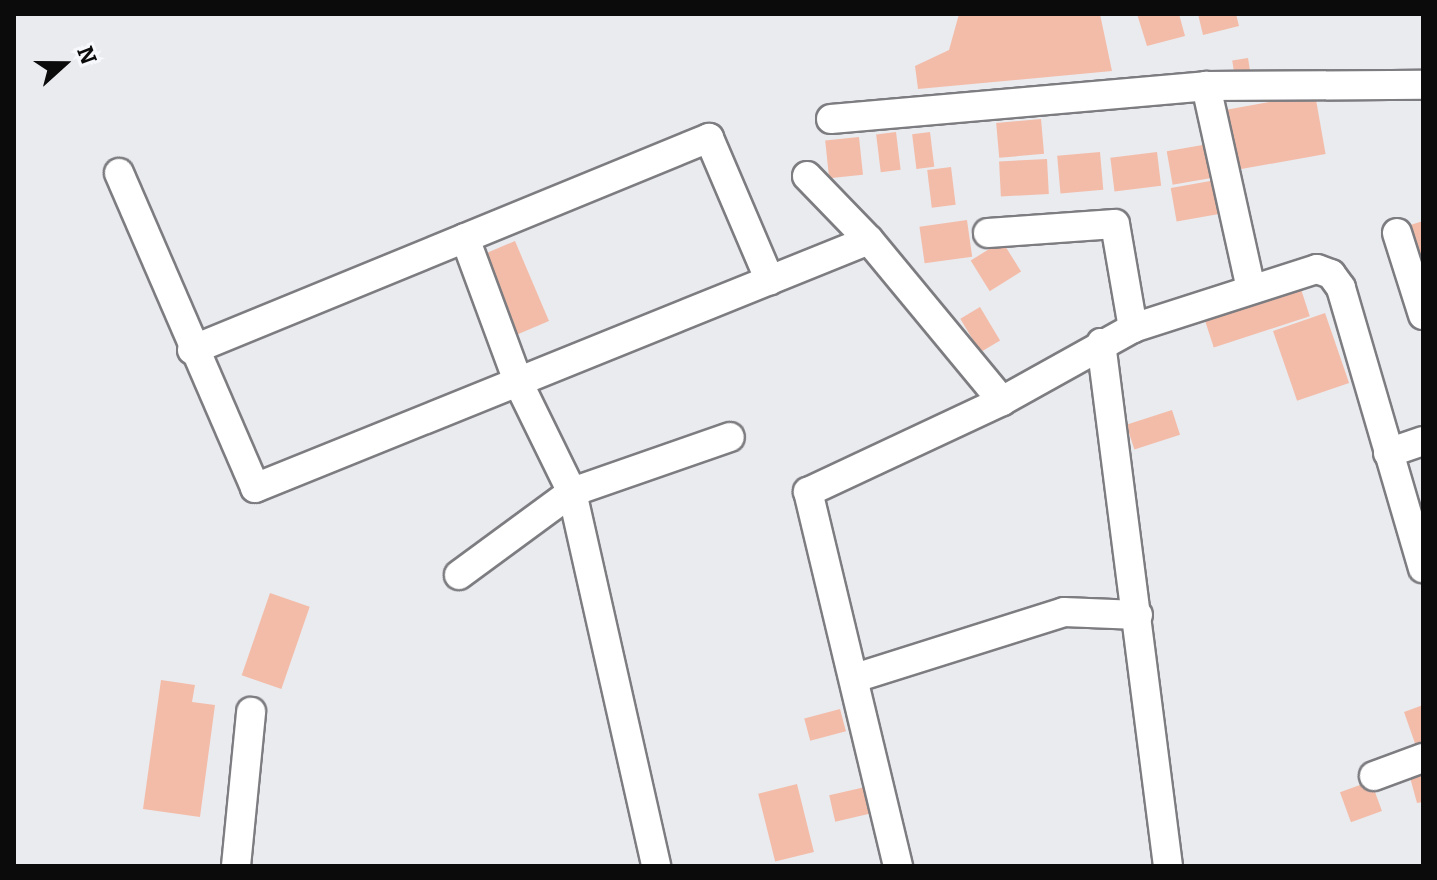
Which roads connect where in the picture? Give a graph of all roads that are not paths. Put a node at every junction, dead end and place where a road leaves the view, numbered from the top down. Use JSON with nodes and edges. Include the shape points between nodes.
{"nodes":[{"id":1,"x":1423,"y":85,"type":"edge"},
{"id":2,"x":1206,"y":86,"type":"junction"},
{"id":3,"x":831,"y":119,"type":"dead end"},
{"id":4,"x":119,"y":173,"type":"dead end"},
{"id":5,"x":807,"y":176,"type":"dead end"},
{"id":6,"x":988,"y":233,"type":"dead end"},
{"id":7,"x":1397,"y":233,"type":"dead end"},
{"id":8,"x":465,"y":238,"type":"junction"},
{"id":9,"x":869,"y":240,"type":"junction"},
{"id":10,"x":770,"y":281,"type":"junction"},
{"id":11,"x":1251,"y":289,"type":"junction"},
{"id":12,"x":1423,"y":315,"type":"edge"},
{"id":13,"x":1133,"y":328,"type":"junction"},
{"id":14,"x":1101,"y":343,"type":"junction"},
{"id":15,"x":192,"y":350,"type":"junction"},
{"id":16,"x":519,"y":384,"type":"junction"},
{"id":17,"x":1002,"y":401,"type":"junction"},
{"id":18,"x":730,"y":437,"type":"dead end"},
{"id":19,"x":1423,"y":441,"type":"edge"},
{"id":20,"x":1388,"y":453,"type":"junction"},
{"id":21,"x":572,"y":492,"type":"junction"},
{"id":22,"x":1423,"y":568,"type":"edge"},
{"id":23,"x":459,"y":575,"type":"dead end"},
{"id":24,"x":1138,"y":615,"type":"junction"},
{"id":25,"x":855,"y":678,"type":"junction"},
{"id":26,"x":251,"y":712,"type":"dead end"},
{"id":27,"x":1423,"y":758,"type":"edge"},
{"id":28,"x":1374,"y":776,"type":"dead end"},
{"id":29,"x":236,"y":866,"type":"edge"},
{"id":30,"x":656,"y":866,"type":"edge"},
{"id":31,"x":898,"y":866,"type":"edge"},
{"id":32,"x":1168,"y":866,"type":"edge"}],
"edges":[{"from":1,"to":2,"type":"street"},
{"from":2,"to":3,"type":"street"},
{"from":2,"to":11,"type":"street"},
{"from":4,"to":15,"type":"street"},
{"from":5,"to":9,"type":"street"},
{"from":6,"to":13,"type":"street","via":[[1115,224]]},
{"from":7,"to":12,"type":"street"},
{"from":8,"to":10,"type":"street","via":[[709,138]]},
{"from":8,"to":15,"type":"street"},
{"from":8,"to":16,"type":"street"},
{"from":9,"to":10,"type":"street"},
{"from":9,"to":17,"type":"street"},
{"from":10,"to":16,"type":"street"},
{"from":11,"to":13,"type":"street"},
{"from":11,"to":20,"type":"street","via":[[1317,269],[1331,274],[1341,288]]},
{"from":13,"to":14,"type":"street"},
{"from":14,"to":17,"type":"street"},
{"from":14,"to":24,"type":"street"},
{"from":15,"to":16,"type":"street","via":[[255,488]]},
{"from":16,"to":21,"type":"street"},
{"from":17,"to":25,"type":"street","via":[[808,492]]},
{"from":18,"to":21,"type":"street"},
{"from":19,"to":20,"type":"street"},
{"from":20,"to":22,"type":"street"},
{"from":21,"to":23,"type":"street"},
{"from":21,"to":30,"type":"street"},
{"from":24,"to":25,"type":"street","via":[[1064,612]]},
{"from":24,"to":32,"type":"street"},
{"from":25,"to":31,"type":"street"},
{"from":26,"to":29,"type":"street"},
{"from":27,"to":28,"type":"street"}]}
